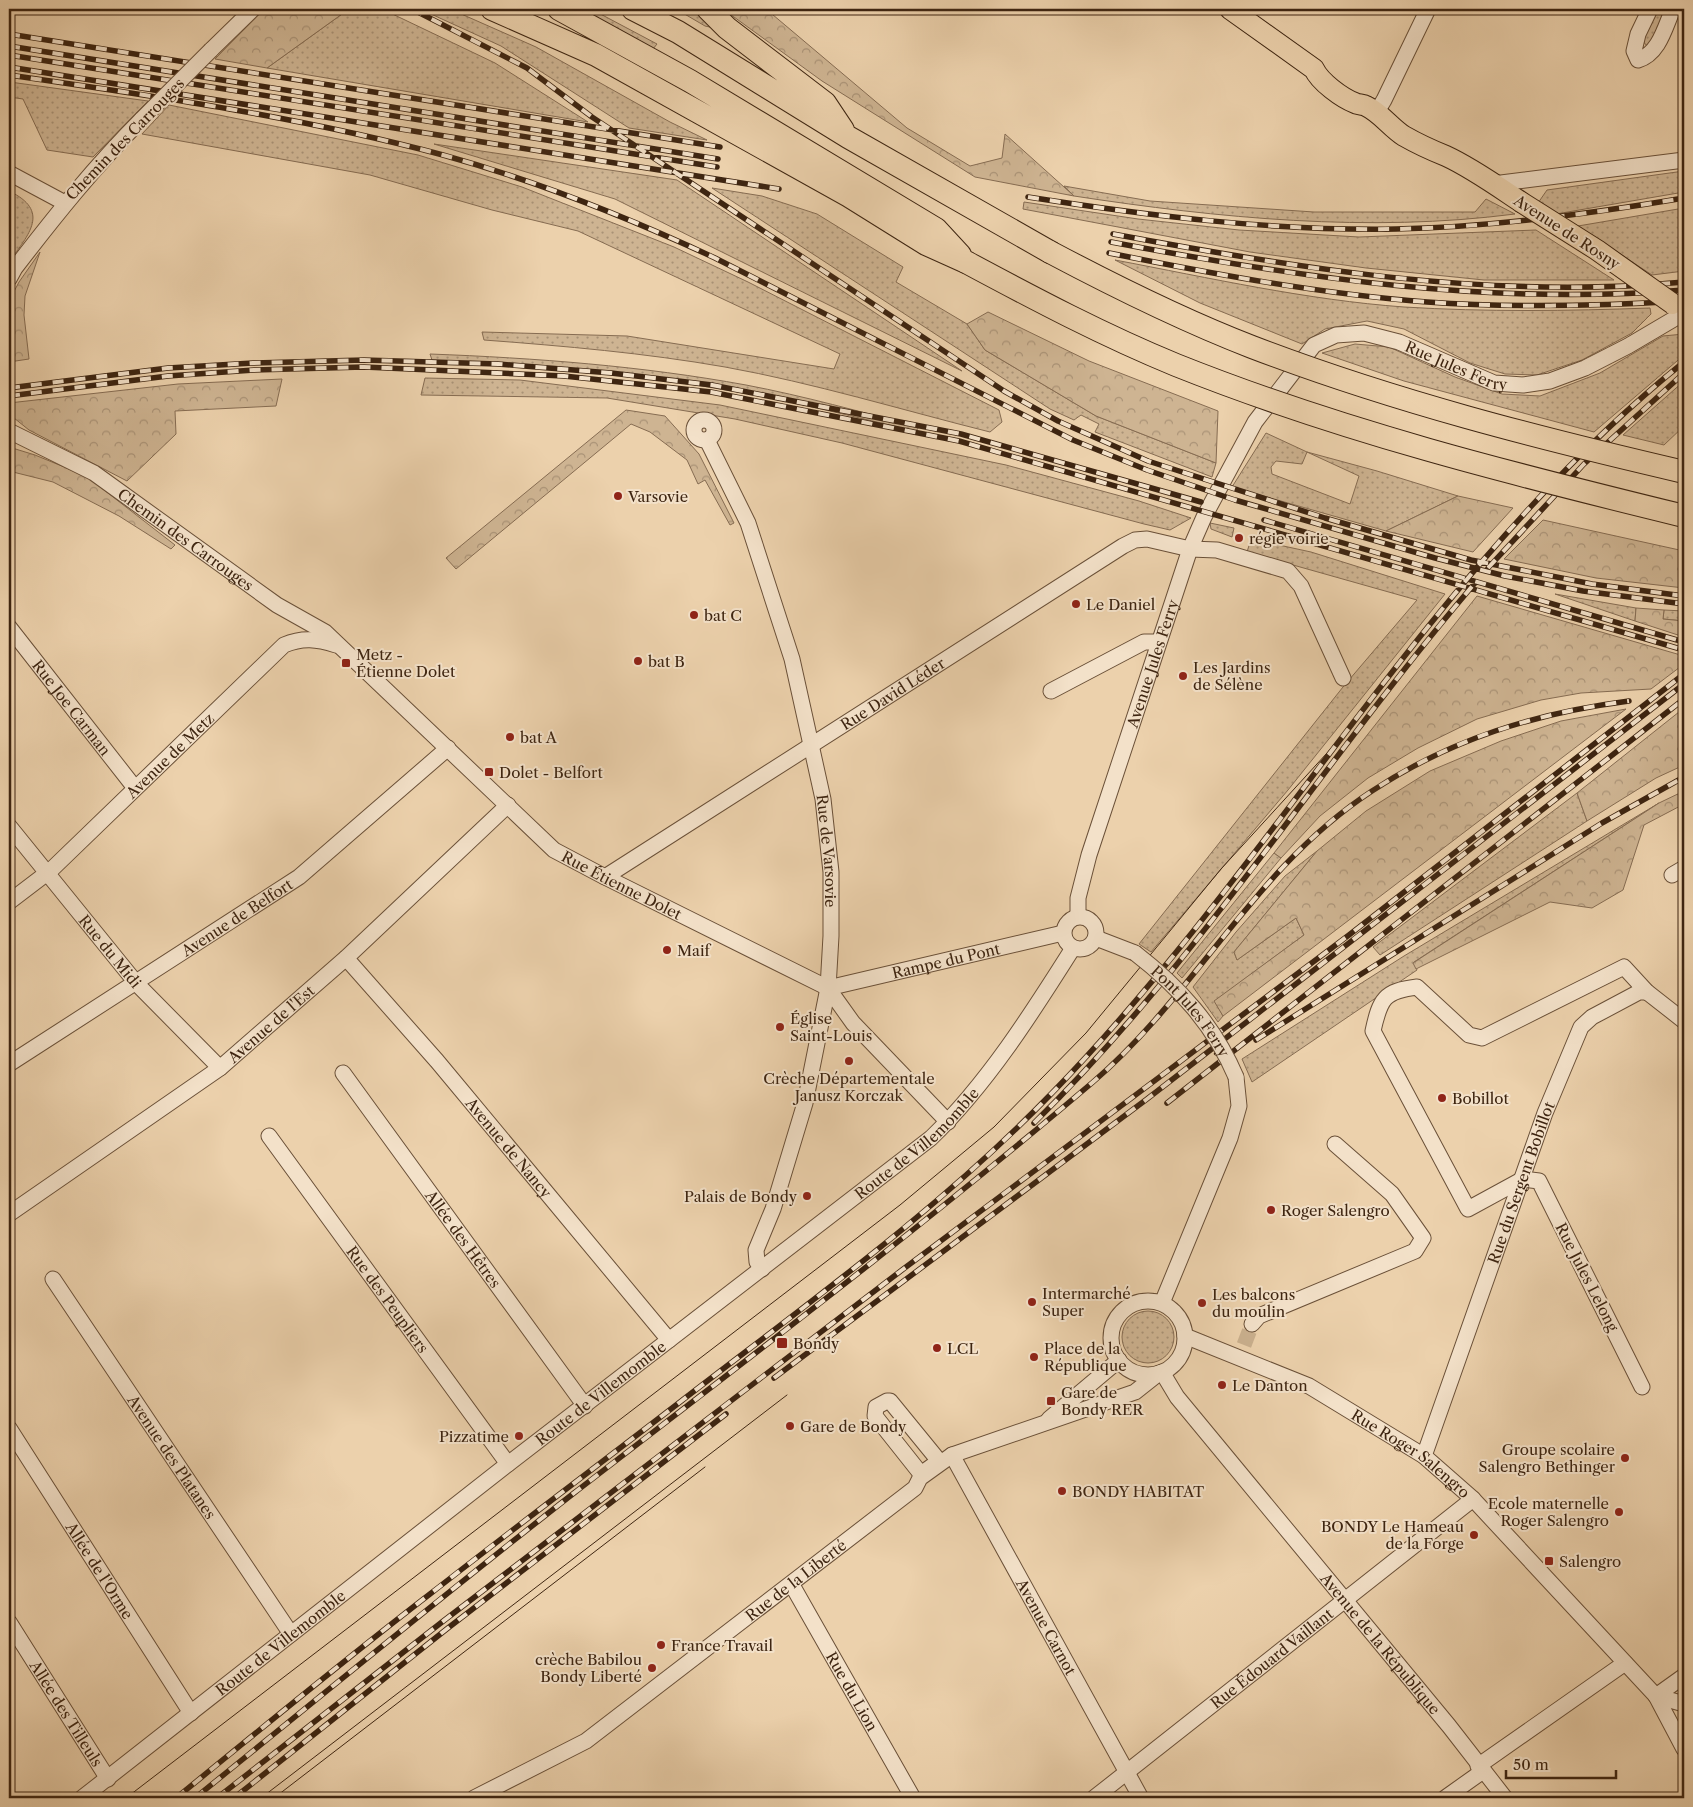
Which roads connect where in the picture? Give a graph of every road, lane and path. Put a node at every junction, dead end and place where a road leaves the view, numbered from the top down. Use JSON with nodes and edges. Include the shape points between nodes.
{"nodes":[{"id":1,"x":253,"y":9,"type":"edge"},
{"id":2,"x":492,"y":9,"type":"edge"},
{"id":3,"x":559,"y":9,"type":"edge"},
{"id":4,"x":633,"y":9,"type":"edge"},
{"id":5,"x":708,"y":9,"type":"edge"},
{"id":6,"x":1230,"y":9,"type":"edge"},
{"id":7,"x":1428,"y":9,"type":"edge"},
{"id":8,"x":1650,"y":9,"type":"edge"},
{"id":9,"x":1673,"y":9,"type":"edge"},
{"id":10,"x":1376,"y":112,"type":"junction"},
{"id":11,"x":848,"y":138,"type":"junction"},
{"id":12,"x":1684,"y":160,"type":"edge"},
{"id":13,"x":9,"y":173,"type":"edge"},
{"id":14,"x":1493,"y":184,"type":"junction"},
{"id":15,"x":65,"y":203,"type":"junction"},
{"id":16,"x":966,"y":262,"type":"junction"},
{"id":17,"x":9,"y":279,"type":"edge"},
{"id":18,"x":1681,"y":310,"type":"edge"},
{"id":19,"x":1255,"y":422,"type":"joint"},
{"id":20,"x":9,"y":431,"type":"edge"},
{"id":21,"x":707,"y":440,"type":"dead end"},
{"id":22,"x":1684,"y":472,"type":"edge"},
{"id":23,"x":1684,"y":516,"type":"edge"},
{"id":24,"x":1190,"y":549,"type":"junction"},
{"id":25,"x":308,"y":622,"type":"joint"},
{"id":26,"x":9,"y":627,"type":"edge"},
{"id":27,"x":1158,"y":642,"type":"junction"},
{"id":28,"x":340,"y":646,"type":"junction"},
{"id":29,"x":1344,"y":678,"type":"dead end"},
{"id":30,"x":1052,"y":691,"type":"dead end"},
{"id":31,"x":811,"y":746,"type":"junction"},
{"id":32,"x":448,"y":748,"type":"junction"},
{"id":33,"x":135,"y":788,"type":"junction"},
{"id":34,"x":508,"y":805,"type":"junction"},
{"id":35,"x":9,"y":826,"type":"edge"},
{"id":36,"x":46,"y":874,"type":"junction"},
{"id":37,"x":605,"y":878,"type":"junction"},
{"id":38,"x":9,"y":902,"type":"edge"},
{"id":39,"x":1078,"y":916,"type":"junction"},
{"id":40,"x":1064,"y":933,"type":"junction"},
{"id":41,"x":1096,"y":938,"type":"junction"},
{"id":42,"x":1073,"y":948,"type":"junction"},
{"id":43,"x":346,"y":958,"type":"junction"},
{"id":44,"x":137,"y":984,"type":"junction"},
{"id":45,"x":828,"y":988,"type":"junction"},
{"id":46,"x":1647,"y":992,"type":"junction"},
{"id":47,"x":1684,"y":1021,"type":"edge"},
{"id":48,"x":9,"y":1064,"type":"edge"},
{"id":49,"x":220,"y":1068,"type":"junction"},
{"id":50,"x":342,"y":1073,"type":"dead end"},
{"id":51,"x":948,"y":1122,"type":"junction"},
{"id":52,"x":269,"y":1136,"type":"dead end"},
{"id":53,"x":1335,"y":1144,"type":"dead end"},
{"id":54,"x":1523,"y":1179,"type":"junction"},
{"id":55,"x":9,"y":1214,"type":"edge"},
{"id":56,"x":762,"y":1269,"type":"junction"},
{"id":57,"x":53,"y":1279,"type":"dead end"},
{"id":58,"x":1162,"y":1304,"type":"junction"},
{"id":59,"x":1252,"y":1324,"type":"tunnel mouth"},
{"id":60,"x":1185,"y":1336,"type":"junction"},
{"id":61,"x":670,"y":1340,"type":"junction"},
{"id":62,"x":1118,"y":1360,"type":"junction"},
{"id":63,"x":1160,"y":1372,"type":"junction"},
{"id":64,"x":1642,"y":1388,"type":"dead end"},
{"id":65,"x":584,"y":1406,"type":"junction"},
{"id":66,"x":1046,"y":1422,"type":"junction"},
{"id":67,"x":9,"y":1428,"type":"edge"},
{"id":68,"x":1424,"y":1456,"type":"junction"},
{"id":69,"x":944,"y":1459,"type":"junction"},
{"id":70,"x":508,"y":1464,"type":"junction"},
{"id":71,"x":920,"y":1478,"type":"junction"},
{"id":72,"x":1473,"y":1499,"type":"junction"},
{"id":73,"x":792,"y":1585,"type":"junction"},
{"id":74,"x":1346,"y":1600,"type":"junction"},
{"id":75,"x":9,"y":1622,"type":"edge"},
{"id":76,"x":291,"y":1634,"type":"junction"},
{"id":77,"x":1625,"y":1662,"type":"junction"},
{"id":78,"x":1684,"y":1676,"type":"edge"},
{"id":79,"x":1656,"y":1696,"type":"junction"},
{"id":80,"x":1684,"y":1704,"type":"edge"},
{"id":81,"x":190,"y":1713,"type":"junction"},
{"id":82,"x":1684,"y":1750,"type":"edge"},
{"id":83,"x":1480,"y":1768,"type":"junction"},
{"id":84,"x":1126,"y":1775,"type":"junction"},
{"id":85,"x":108,"y":1779,"type":"junction"},
{"id":86,"x":82,"y":1798,"type":"edge"},
{"id":87,"x":474,"y":1798,"type":"edge"},
{"id":88,"x":913,"y":1798,"type":"edge"},
{"id":89,"x":1094,"y":1798,"type":"edge"},
{"id":90,"x":1141,"y":1798,"type":"edge"},
{"id":91,"x":1445,"y":1798,"type":"edge"},
{"id":92,"x":1505,"y":1798,"type":"edge"}],
"edges":[{"from":1,"to":15,"type":"street","name":"Chemin des Carrouges","bridge":true,"via":[[98,164]]},
{"from":2,"to":16,"type":"highway","via":[[596,56],[850,196],[926,244]]},
{"from":3,"to":16,"type":"highway","via":[[681,76],[936,229]]},
{"from":4,"to":11,"type":"highway","via":[[678,32]]},
{"from":5,"to":11,"type":"highway","via":[[727,28],[825,103]]},
{"from":6,"to":10,"type":"main road","name":"Avenue de Rosny","via":[[1314,69],[1323,70],[1361,96]]},
{"from":7,"to":10,"type":"street"},
{"from":8,"to":9,"type":"street","via":[[1638,34],[1634,51],[1638,60],[1647,58],[1657,46]]},
{"from":10,"to":14,"type":"main road","name":"Avenue de Rosny","via":[[1389,126],[1425,149],[1446,156]]},
{"from":11,"to":22,"type":"highway","bridge":true,"via":[[1122,290],[1250,346],[1325,374],[1477,420]]},
{"from":12,"to":14,"type":"street"},
{"from":13,"to":15,"type":"street"},
{"from":14,"to":18,"type":"main road","name":"Avenue de Rosny","bridge":true,"via":[[1597,250]]},
{"from":15,"to":17,"type":"street","name":"Chemin des Carrouges"},
{"from":16,"to":23,"type":"highway","bridge":true,"via":[[1071,318],[1176,365],[1316,416],[1495,470]]},
{"from":18,"to":19,"type":"street","name":"Rue Jules Ferry","via":[[1591,366],[1550,381],[1523,385],[1494,382],[1399,342],[1364,333],[1336,335],[1314,345]]},
{"from":19,"to":24,"type":"street","name":"Avenue Jules Ferry"},
{"from":20,"to":25,"type":"street","name":"Chemin des Carrouges","via":[[94,473],[277,605]]},
{"from":21,"to":31,"type":"street","name":"Rue de Varsovie","via":[[748,523],[792,659]]},
{"from":24,"to":27,"type":"street","name":"Avenue Jules Ferry"},
{"from":24,"to":29,"type":"street","name":"Rue David Léder","via":[[1217,550],[1288,571],[1301,586]]},
{"from":24,"to":31,"type":"street","name":"Rue David Léder","via":[[1147,539],[1123,546]]},
{"from":25,"to":28,"type":"street","name":"Rue Étienne Dolet"},
{"from":26,"to":33,"type":"street","name":"Rue Joe Carman"},
{"from":27,"to":30,"type":"street","via":[[1144,642]]},
{"from":27,"to":39,"type":"street","name":"Avenue Jules Ferry","via":[[1089,855],[1078,898]]},
{"from":28,"to":32,"type":"street","name":"Rue Étienne Dolet"},
{"from":28,"to":33,"type":"street","name":"Avenue de Metz","via":[[319,639],[284,644]]},
{"from":31,"to":37,"type":"street","name":"Rue David Léder"},
{"from":31,"to":45,"type":"street","name":"Rue de Varsovie","via":[[823,799],[831,872]]},
{"from":32,"to":34,"type":"street","name":"Rue Étienne Dolet"},
{"from":32,"to":44,"type":"street","name":"Avenue de Belfort","via":[[299,877]]},
{"from":33,"to":36,"type":"street","name":"Avenue de Metz"},
{"from":34,"to":37,"type":"street","name":"Rue Étienne Dolet","via":[[554,850]]},
{"from":34,"to":43,"type":"street","name":"Avenue de l'Est"},
{"from":35,"to":36,"type":"street","name":"Rue du Midi"},
{"from":36,"to":38,"type":"street","name":"Avenue de Metz"},
{"from":36,"to":44,"type":"street","name":"Rue du Midi"},
{"from":37,"to":45,"type":"street","name":"Rue Étienne Dolet"},
{"from":39,"to":40,"type":"street","via":[[1069,920]]},
{"from":39,"to":41,"type":"street","via":[[1093,922]]},
{"from":40,"to":42,"type":"street","via":[[1066,942]]},
{"from":40,"to":45,"type":"street","name":"Rampe du Pont"},
{"from":41,"to":42,"type":"street","via":[[1089,946]]},
{"from":41,"to":58,"type":"street","name":"Pont Jules Ferry","bridge":true,"via":[[1135,953],[1164,976],[1187,999],[1220,1045],[1236,1076],[1239,1106],[1230,1138]]},
{"from":42,"to":51,"type":"street","name":"Route de Villemomble","via":[[1027,1019]]},
{"from":43,"to":49,"type":"street","name":"Avenue de l'Est"},
{"from":43,"to":61,"type":"street","name":"Avenue de Nancy","via":[[437,1061]]},
{"from":44,"to":48,"type":"street","name":"Avenue de Belfort"},
{"from":44,"to":49,"type":"street","name":"Rue du Midi"},
{"from":45,"to":51,"type":"street","name":"Rue Étienne Dolet","via":[[853,1023]]},
{"from":45,"to":56,"type":"street","name":"Rue de Varsovie","via":[[805,1103],[773,1209],[756,1250],[757,1262]]},
{"from":46,"to":47,"type":"street"},
{"from":46,"to":54,"type":"street","name":"Rue du Sergent Bobillot","via":[[1640,992],[1592,1017],[1581,1027],[1545,1113]]},
{"from":46,"to":54,"type":"street","via":[[1624,967],[1482,1038],[1469,1035],[1417,987],[1396,990],[1378,1007],[1373,1031],[1468,1208]]},
{"from":49,"to":55,"type":"street","name":"Avenue de l'Est"},
{"from":50,"to":65,"type":"street","name":"Allée des Hêtres"},
{"from":51,"to":56,"type":"street","name":"Route de Villemomble","via":[[923,1145]]},
{"from":52,"to":70,"type":"street","name":"Rue des Peupliers"},
{"from":53,"to":59,"type":"street","via":[[1392,1194],[1423,1238],[1415,1250],[1258,1316]]},
{"from":54,"to":64,"type":"street","name":"Rue Jules Lelong","via":[[1538,1180]]},
{"from":54,"to":68,"type":"street","name":"Rue du Sergent Bobillot"},
{"from":56,"to":61,"type":"street","name":"Route de Villemomble"},
{"from":57,"to":76,"type":"street","name":"Avenue des Platanes"},
{"from":58,"to":60,"type":"street","via":[[1179,1317]]},
{"from":58,"to":62,"type":"street","via":[[1141,1301],[1122,1312],[1115,1321],[1111,1336]]},
{"from":60,"to":63,"type":"street","via":[[1179,1358]]},
{"from":60,"to":68,"type":"street","name":"Rue Roger Salengro","via":[[1241,1351],[1309,1386]]},
{"from":61,"to":65,"type":"street","name":"Route de Villemomble"},
{"from":62,"to":63,"type":"street","via":[[1137,1373]]},
{"from":62,"to":66,"type":"street","name":"Rue de la Liberté"},
{"from":63,"to":66,"type":"street","name":"Rue de la Liberté","via":[[1135,1392]]},
{"from":63,"to":74,"type":"street","name":"Avenue de la République","via":[[1177,1397]]},
{"from":65,"to":70,"type":"street","name":"Route de Villemomble"},
{"from":66,"to":69,"type":"street","name":"Rue de la Liberté"},
{"from":67,"to":81,"type":"street","name":"Allée de l'Orme"},
{"from":68,"to":72,"type":"street","name":"Rue Roger Salengro"},
{"from":69,"to":69,"type":"street","via":[[920,1474],[875,1416],[876,1407],[890,1401]]},
{"from":69,"to":71,"type":"street","name":"Rue de la Liberté"},
{"from":69,"to":71,"type":"street","via":[[891,1396],[878,1402],[869,1415]]},
{"from":69,"to":84,"type":"street","name":"Avenue Carnot"},
{"from":70,"to":76,"type":"street","name":"Route de Villemomble"},
{"from":71,"to":73,"type":"street","name":"Rue de la Liberté","via":[[915,1488]]},
{"from":72,"to":74,"type":"street","name":"Rue Édouard Vaillant"},
{"from":72,"to":77,"type":"street","name":"Rue Roger Salengro"},
{"from":73,"to":87,"type":"street","name":"Rue de la Liberté","via":[[586,1742]]},
{"from":73,"to":88,"type":"street","name":"Rue du Lion"},
{"from":74,"to":83,"type":"street","name":"Avenue de la République"},
{"from":74,"to":84,"type":"street","name":"Rue Édouard Vaillant"},
{"from":75,"to":85,"type":"street","name":"Allée des Tilleuls"},
{"from":76,"to":81,"type":"street","name":"Route de Villemomble"},
{"from":77,"to":79,"type":"street","name":"Rue Roger Salengro"},
{"from":77,"to":83,"type":"street"},
{"from":78,"to":79,"type":"street"},
{"from":79,"to":80,"type":"street"},
{"from":79,"to":82,"type":"street","name":"Rue Roger Salengro"},
{"from":81,"to":85,"type":"street","name":"Route de Villemomble"},
{"from":83,"to":91,"type":"street"},
{"from":83,"to":92,"type":"street","name":"Avenue de la République"},
{"from":84,"to":89,"type":"street","name":"Rue Édouard Vaillant"},
{"from":84,"to":90,"type":"street","name":"Avenue Carnot"},
{"from":85,"to":86,"type":"street","name":"Route de Villemomble"}]}
